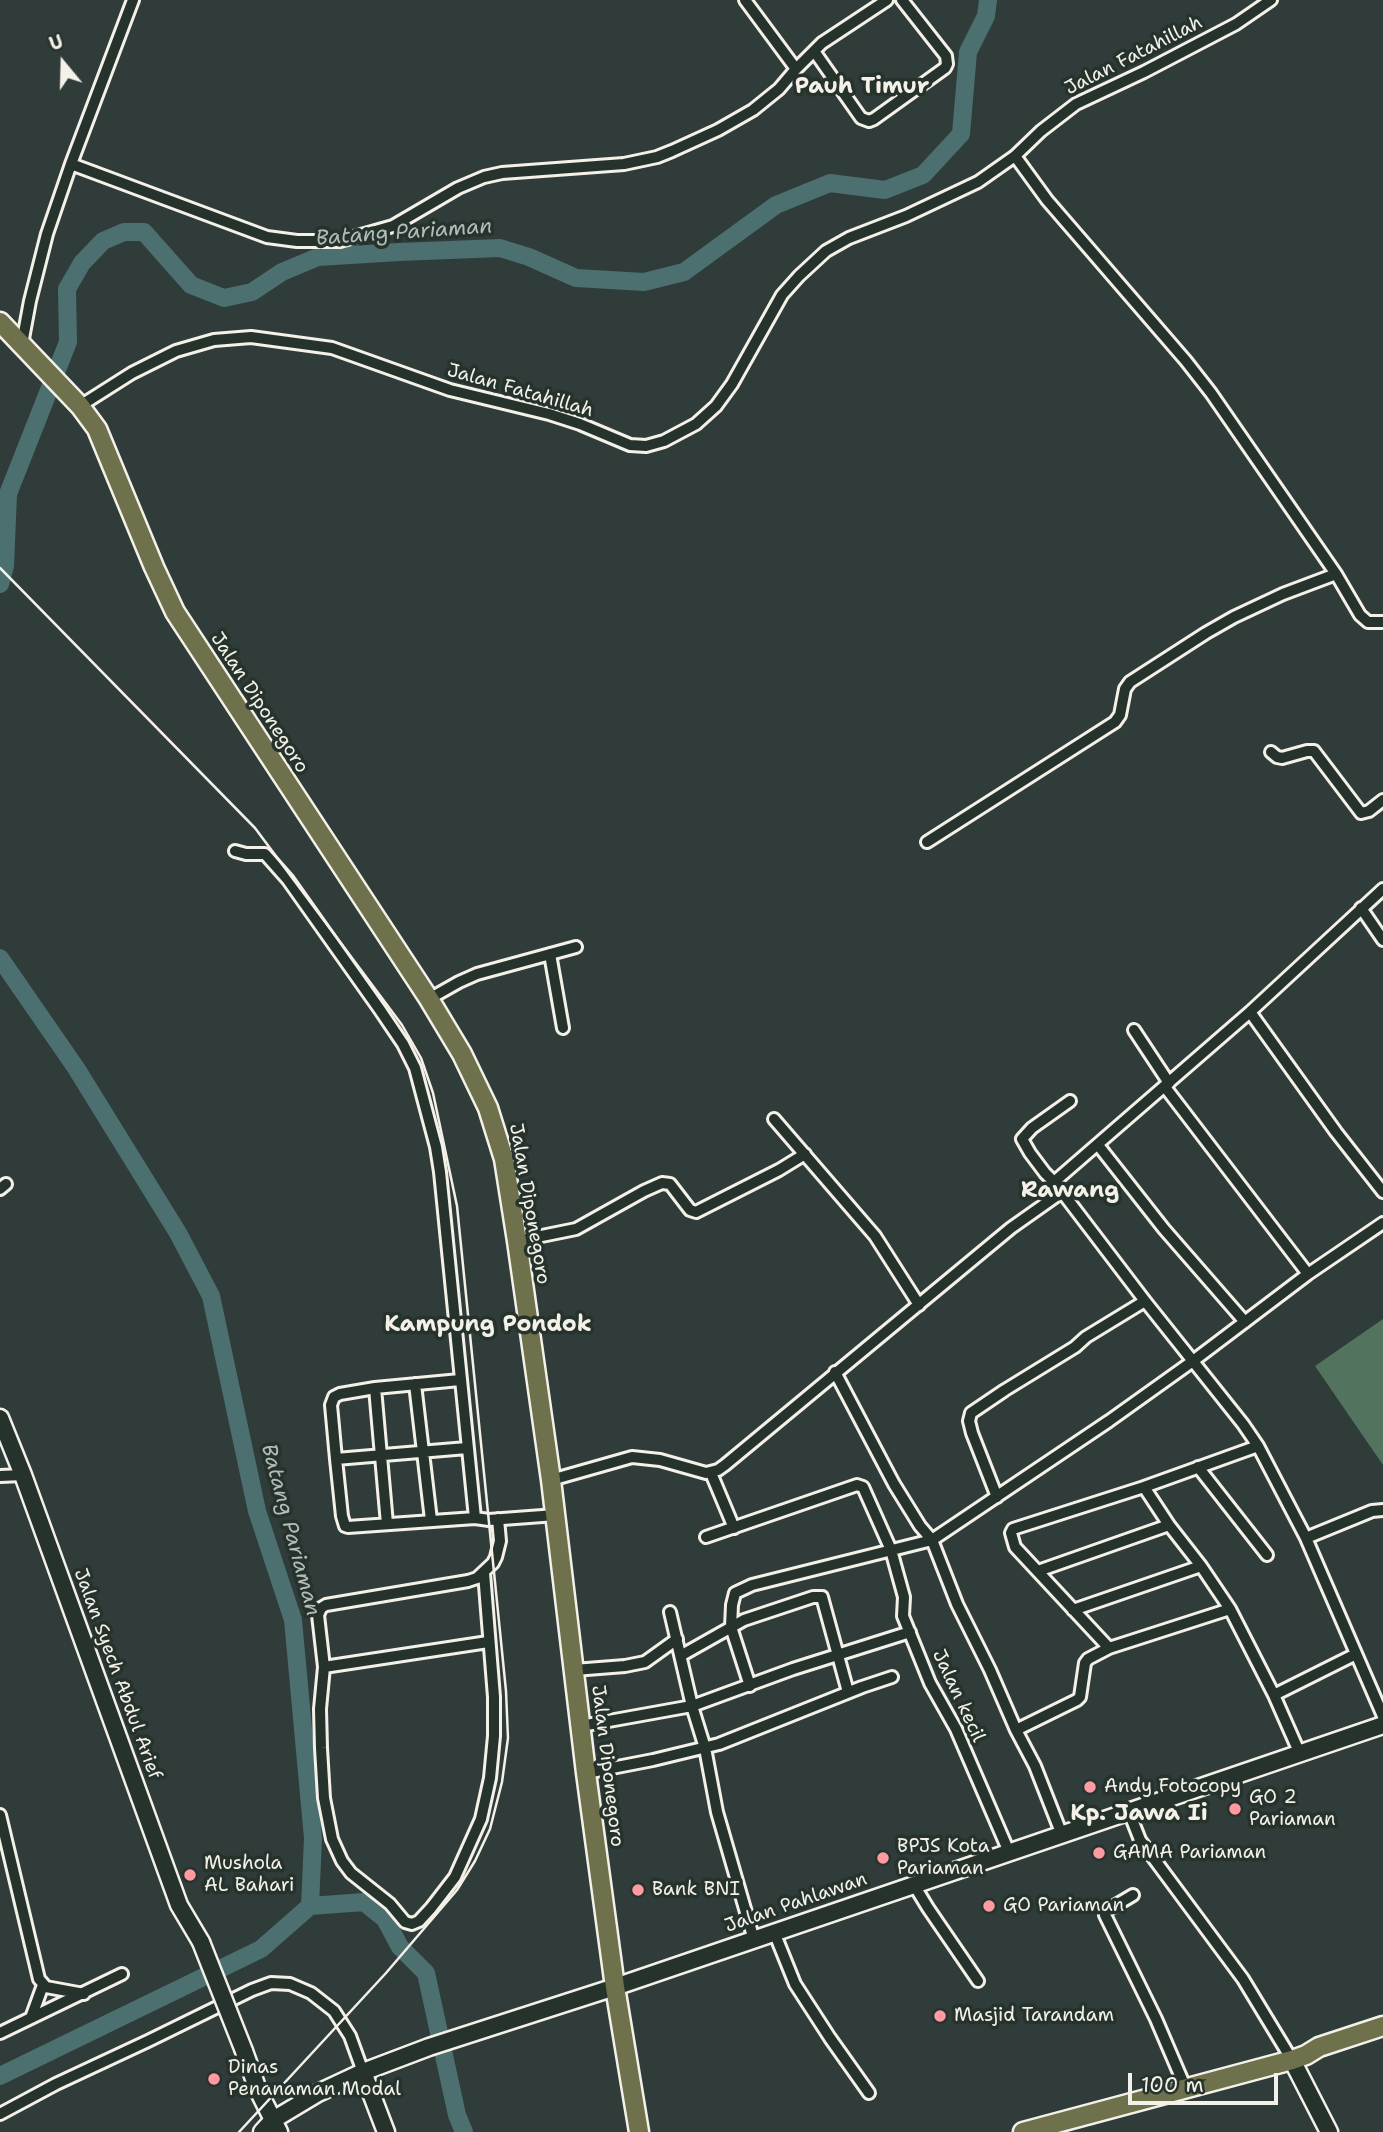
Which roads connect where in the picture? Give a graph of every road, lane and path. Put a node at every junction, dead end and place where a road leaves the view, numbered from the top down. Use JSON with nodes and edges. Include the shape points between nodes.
{"nodes":[{"id":1,"x":133,"y":0,"type":"edge"},
{"id":2,"x":745,"y":0,"type":"edge"},
{"id":3,"x":887,"y":0,"type":"edge"},
{"id":4,"x":902,"y":0,"type":"edge"},
{"id":5,"x":1271,"y":0,"type":"edge"},
{"id":6,"x":814,"y":51,"type":"junction"},
{"id":7,"x":796,"y":69,"type":"junction"},
{"id":8,"x":1015,"y":156,"type":"junction"},
{"id":9,"x":71,"y":164,"type":"junction"},
{"id":10,"x":0,"y":322,"type":"edge"},
{"id":11,"x":22,"y":344,"type":"junction"},
{"id":12,"x":74,"y":400,"type":"junction"},
{"id":13,"x":1336,"y":574,"type":"junction"},
{"id":14,"x":1383,"y":622,"type":"edge"},
{"id":15,"x":1271,"y":752,"type":"dead end"},
{"id":16,"x":1383,"y":800,"type":"edge"},
{"id":17,"x":927,"y":842,"type":"dead end"},
{"id":18,"x":235,"y":851,"type":"dead end"},
{"id":19,"x":1383,"y":889,"type":"edge"},
{"id":20,"x":1361,"y":908,"type":"junction"},
{"id":21,"x":1383,"y":940,"type":"edge"},
{"id":22,"x":576,"y":947,"type":"dead end"},
{"id":23,"x":550,"y":954,"type":"junction"},
{"id":24,"x":429,"y":999,"type":"junction"},
{"id":25,"x":1250,"y":1012,"type":"junction"},
{"id":26,"x":562,"y":1028,"type":"dead end"},
{"id":27,"x":1134,"y":1030,"type":"dead end"},
{"id":28,"x":1167,"y":1085,"type":"junction"},
{"id":29,"x":1070,"y":1101,"type":"dead end"},
{"id":30,"x":774,"y":1119,"type":"dead end"},
{"id":31,"x":1098,"y":1145,"type":"junction"},
{"id":32,"x":805,"y":1154,"type":"junction"},
{"id":33,"x":1054,"y":1182,"type":"junction"},
{"id":34,"x":1062,"y":1192,"type":"junction"},
{"id":35,"x":1383,"y":1192,"type":"edge"},
{"id":36,"x":1383,"y":1223,"type":"edge"},
{"id":37,"x":517,"y":1241,"type":"junction"},
{"id":38,"x":1308,"y":1274,"type":"junction"},
{"id":39,"x":1145,"y":1301,"type":"junction"},
{"id":40,"x":919,"y":1305,"type":"junction"},
{"id":41,"x":1245,"y":1322,"type":"junction"},
{"id":42,"x":1193,"y":1361,"type":"junction"},
{"id":43,"x":835,"y":1372,"type":"junction"},
{"id":44,"x":460,"y":1380,"type":"junction"},
{"id":45,"x":415,"y":1384,"type":"junction"},
{"id":46,"x":374,"y":1388,"type":"junction"},
{"id":47,"x":0,"y":1418,"type":"edge"},
{"id":48,"x":1258,"y":1446,"type":"junction"},
{"id":49,"x":467,"y":1448,"type":"junction"},
{"id":50,"x":422,"y":1452,"type":"junction"},
{"id":51,"x":380,"y":1456,"type":"junction"},
{"id":52,"x":336,"y":1459,"type":"junction"},
{"id":53,"x":1198,"y":1467,"type":"junction"},
{"id":54,"x":711,"y":1473,"type":"junction"},
{"id":55,"x":23,"y":1475,"type":"junction"},
{"id":56,"x":0,"y":1476,"type":"edge"},
{"id":57,"x":551,"y":1480,"type":"junction"},
{"id":58,"x":1144,"y":1487,"type":"junction"},
{"id":59,"x":997,"y":1497,"type":"junction"},
{"id":60,"x":1383,"y":1510,"type":"edge"},
{"id":61,"x":556,"y":1515,"type":"junction"},
{"id":62,"x":475,"y":1518,"type":"junction"},
{"id":63,"x":498,"y":1519,"type":"junction"},
{"id":64,"x":431,"y":1520,"type":"junction"},
{"id":65,"x":387,"y":1524,"type":"junction"},
{"id":66,"x":1169,"y":1525,"type":"junction"},
{"id":67,"x":734,"y":1528,"type":"junction"},
{"id":68,"x":706,"y":1537,"type":"dead end"},
{"id":69,"x":1306,"y":1538,"type":"junction"},
{"id":70,"x":932,"y":1540,"type":"junction"},
{"id":71,"x":891,"y":1550,"type":"junction"},
{"id":72,"x":1266,"y":1555,"type":"dead end"},
{"id":73,"x":1201,"y":1566,"type":"junction"},
{"id":74,"x":1038,"y":1571,"type":"junction"},
{"id":75,"x":484,"y":1573,"type":"junction"},
{"id":76,"x":1230,"y":1609,"type":"junction"},
{"id":77,"x":1073,"y":1610,"type":"junction"},
{"id":78,"x":670,"y":1612,"type":"dead end"},
{"id":79,"x":731,"y":1627,"type":"junction"},
{"id":80,"x":910,"y":1632,"type":"junction"},
{"id":81,"x":677,"y":1639,"type":"junction"},
{"id":82,"x":488,"y":1642,"type":"junction"},
{"id":83,"x":1109,"y":1648,"type":"junction"},
{"id":84,"x":839,"y":1654,"type":"junction"},
{"id":85,"x":1356,"y":1654,"type":"junction"},
{"id":86,"x":681,"y":1655,"type":"junction"},
{"id":87,"x":324,"y":1667,"type":"junction"},
{"id":88,"x":574,"y":1671,"type":"junction"},
{"id":89,"x":892,"y":1677,"type":"dead end"},
{"id":90,"x":750,"y":1686,"type":"junction"},
{"id":91,"x":848,"y":1692,"type":"junction"},
{"id":92,"x":1274,"y":1695,"type":"junction"},
{"id":93,"x":692,"y":1706,"type":"junction"},
{"id":94,"x":1383,"y":1716,"type":"edge"},
{"id":95,"x":1383,"y":1725,"type":"edge"},
{"id":96,"x":581,"y":1726,"type":"junction"},
{"id":97,"x":1016,"y":1730,"type":"junction"},
{"id":98,"x":705,"y":1748,"type":"junction"},
{"id":99,"x":1300,"y":1754,"type":"junction"},
{"id":100,"x":586,"y":1773,"type":"junction"},
{"id":101,"x":1129,"y":1812,"type":"junction"},
{"id":102,"x":0,"y":1815,"type":"edge"},
{"id":103,"x":1062,"y":1835,"type":"junction"},
{"id":104,"x":1009,"y":1852,"type":"junction"},
{"id":105,"x":914,"y":1885,"type":"junction"},
{"id":106,"x":1133,"y":1895,"type":"dead end"},
{"id":107,"x":774,"y":1932,"type":"junction"},
{"id":108,"x":754,"y":1940,"type":"junction"},
{"id":109,"x":122,"y":1974,"type":"dead end"},
{"id":110,"x":978,"y":1981,"type":"dead end"},
{"id":111,"x":43,"y":1985,"type":"junction"},
{"id":112,"x":615,"y":1987,"type":"junction"},
{"id":113,"x":84,"y":1994,"type":"junction"},
{"id":114,"x":31,"y":2018,"type":"junction"},
{"id":115,"x":1383,"y":2026,"type":"edge"},
{"id":116,"x":0,"y":2033,"type":"edge"},
{"id":117,"x":1383,"y":2038,"type":"edge"},
{"id":118,"x":1299,"y":2057,"type":"junction"},
{"id":119,"x":363,"y":2072,"type":"junction"},
{"id":120,"x":1186,"y":2089,"type":"junction"},
{"id":121,"x":869,"y":2093,"type":"dead end"},
{"id":122,"x":0,"y":2113,"type":"edge"},
{"id":123,"x":271,"y":2128,"type":"edge"},
{"id":124,"x":386,"y":2132,"type":"edge"},
{"id":125,"x":639,"y":2132,"type":"edge"},
{"id":126,"x":1023,"y":2132,"type":"edge"},
{"id":127,"x":1329,"y":2132,"type":"edge"}],
"edges":[{"from":1,"to":9,"type":"street"},
{"from":2,"to":7,"type":"street"},
{"from":3,"to":6,"type":"street"},
{"from":4,"to":6,"type":"street","via":[[946,56],[947,64],[874,120],[862,117]]},
{"from":5,"to":8,"type":"street","name":"Jalan Fatahillah","via":[[1236,24],[1076,104]]},
{"from":6,"to":7,"type":"street"},
{"from":7,"to":9,"type":"street","via":[[779,89],[739,119],[657,157],[484,177],[393,226],[340,241],[267,237]]},
{"from":8,"to":12,"type":"street","name":"Jalan Fatahillah","via":[[965,188],[826,251],[782,295],[716,406],[688,430],[655,444],[630,445],[580,424],[450,390],[332,348],[251,337],[214,340],[176,351]]},
{"from":8,"to":13,"type":"street","via":[[1211,393]]},
{"from":9,"to":11,"type":"street","via":[[53,213]]},
{"from":10,"to":11,"type":"main road","name":"Jalan Diponegoro"},
{"from":11,"to":12,"type":"main road","name":"Jalan Diponegoro"},
{"from":12,"to":24,"type":"main road","name":"Jalan Diponegoro","via":[[103,442],[182,624]]},
{"from":13,"to":14,"type":"street","via":[[1365,621]]},
{"from":13,"to":17,"type":"street","via":[[1234,617],[1130,681],[1115,722]]},
{"from":15,"to":16,"type":"street","via":[[1282,758],[1314,751],[1361,813]]},
{"from":18,"to":44,"type":"street","via":[[265,854],[288,880],[415,1068],[438,1159]]},
{"from":19,"to":20,"type":"street"},
{"from":20,"to":21,"type":"street"},
{"from":20,"to":25,"type":"street"},
{"from":22,"to":23,"type":"street"},
{"from":23,"to":24,"type":"street","via":[[477,974]]},
{"from":23,"to":26,"type":"street"},
{"from":24,"to":37,"type":"main road","name":"Jalan Diponegoro","via":[[488,1108],[504,1159]]},
{"from":25,"to":28,"type":"street"},
{"from":25,"to":35,"type":"street"},
{"from":27,"to":28,"type":"street"},
{"from":28,"to":31,"type":"street"},
{"from":28,"to":38,"type":"street"},
{"from":29,"to":33,"type":"street","via":[[1022,1139]]},
{"from":30,"to":32,"type":"street"},
{"from":31,"to":33,"type":"street"},
{"from":31,"to":41,"type":"street"},
{"from":32,"to":37,"type":"street","via":[[696,1212],[670,1184],[662,1183],[569,1232]]},
{"from":32,"to":40,"type":"street","via":[[875,1236]]},
{"from":33,"to":34,"type":"street"},
{"from":34,"to":39,"type":"street"},
{"from":34,"to":40,"type":"street"},
{"from":36,"to":38,"type":"street"},
{"from":37,"to":57,"type":"main road","name":"Jalan Diponegoro"},
{"from":38,"to":41,"type":"street"},
{"from":39,"to":42,"type":"street"},
{"from":39,"to":59,"type":"street","via":[[971,1413],[972,1433]]},
{"from":40,"to":43,"type":"street"},
{"from":41,"to":42,"type":"street"},
{"from":42,"to":48,"type":"street"},
{"from":42,"to":59,"type":"street"},
{"from":43,"to":54,"type":"street","via":[[738,1456]]},
{"from":43,"to":70,"type":"street","via":[[894,1483]]},
{"from":44,"to":45,"type":"street"},
{"from":44,"to":49,"type":"street"},
{"from":45,"to":46,"type":"street"},
{"from":45,"to":50,"type":"street"},
{"from":46,"to":51,"type":"street"},
{"from":46,"to":52,"type":"street","via":[[332,1400]]},
{"from":47,"to":55,"type":"street","name":"Jalan Syech Abdul Arief"},
{"from":48,"to":53,"type":"street"},
{"from":48,"to":69,"type":"street"},
{"from":49,"to":50,"type":"street"},
{"from":49,"to":62,"type":"street"},
{"from":50,"to":51,"type":"street"},
{"from":50,"to":64,"type":"street"},
{"from":51,"to":52,"type":"street"},
{"from":51,"to":65,"type":"street"},
{"from":52,"to":65,"type":"street","via":[[345,1526]]},
{"from":53,"to":58,"type":"street"},
{"from":53,"to":72,"type":"street"},
{"from":54,"to":57,"type":"street","via":[[632,1458]]},
{"from":54,"to":67,"type":"street"},
{"from":55,"to":56,"type":"street"},
{"from":55,"to":123,"type":"street","name":"Jalan Syech Abdul Arief","bridge":true,"via":[[179,1905],[201,1942]]},
{"from":57,"to":61,"type":"main road","name":"Jalan Diponegoro"},
{"from":58,"to":66,"type":"street"},
{"from":58,"to":74,"type":"street","via":[[1013,1529],[1015,1547]]},
{"from":59,"to":70,"type":"street"},
{"from":60,"to":69,"type":"street"},
{"from":61,"to":63,"type":"street"},
{"from":61,"to":88,"type":"main road","name":"Jalan Diponegoro"},
{"from":62,"to":63,"type":"street"},
{"from":62,"to":64,"type":"street"},
{"from":63,"to":75,"type":"street","via":[[499,1550]]},
{"from":64,"to":65,"type":"street"},
{"from":66,"to":73,"type":"street"},
{"from":66,"to":74,"type":"street"},
{"from":67,"to":68,"type":"street"},
{"from":67,"to":71,"type":"street","name":"Jalan kecil","via":[[857,1485],[863,1487]]},
{"from":69,"to":85,"type":"street"},
{"from":70,"to":71,"type":"street"},
{"from":70,"to":97,"type":"street"},
{"from":71,"to":79,"type":"street","via":[[738,1590],[733,1597]]},
{"from":71,"to":80,"type":"street","name":"Jalan kecil"},
{"from":73,"to":76,"type":"street"},
{"from":73,"to":77,"type":"street"},
{"from":74,"to":77,"type":"street"},
{"from":75,"to":82,"type":"street"},
{"from":75,"to":87,"type":"street","via":[[468,1581],[323,1606],[318,1615]]},
{"from":76,"to":83,"type":"street"},
{"from":76,"to":92,"type":"street"},
{"from":77,"to":83,"type":"street"},
{"from":78,"to":81,"type":"street"},
{"from":79,"to":84,"type":"street","via":[[767,1611],[822,1597]]},
{"from":79,"to":86,"type":"street"},
{"from":79,"to":90,"type":"street"},
{"from":80,"to":84,"type":"street"},
{"from":80,"to":104,"type":"street","name":"Jalan kecil"},
{"from":81,"to":86,"type":"street"},
{"from":81,"to":88,"type":"street","via":[[645,1661]]},
{"from":82,"to":87,"type":"street"},
{"from":82,"to":87,"type":"street","via":[[494,1736],[481,1819],[455,1877],[412,1924],[351,1873],[332,1839],[322,1761]]},
{"from":83,"to":97,"type":"street","via":[[1086,1663],[1077,1700]]},
{"from":84,"to":90,"type":"street"},
{"from":84,"to":91,"type":"street"},
{"from":85,"to":92,"type":"street"},
{"from":85,"to":94,"type":"street"},
{"from":86,"to":93,"type":"street"},
{"from":88,"to":96,"type":"main road","name":"Jalan Diponegoro"},
{"from":89,"to":91,"type":"street"},
{"from":90,"to":93,"type":"street"},
{"from":91,"to":98,"type":"street"},
{"from":92,"to":99,"type":"street"},
{"from":93,"to":96,"type":"street"},
{"from":93,"to":98,"type":"street"},
{"from":95,"to":99,"type":"street","name":"Jalan Pahlawan"},
{"from":96,"to":100,"type":"main road","name":"Jalan Diponegoro"},
{"from":97,"to":103,"type":"street"},
{"from":98,"to":100,"type":"street"},
{"from":98,"to":108,"type":"street","via":[[721,1828]]},
{"from":99,"to":101,"type":"street","name":"Jalan Pahlawan"},
{"from":100,"to":112,"type":"main road","name":"Jalan Diponegoro"},
{"from":101,"to":103,"type":"street","name":"Jalan Pahlawan"},
{"from":101,"to":118,"type":"street","via":[[1140,1840]]},
{"from":102,"to":111,"type":"street","via":[[36,1973]]},
{"from":103,"to":104,"type":"street","name":"Jalan Pahlawan"},
{"from":104,"to":105,"type":"street","name":"Jalan Pahlawan"},
{"from":105,"to":107,"type":"street","name":"Jalan Pahlawan"},
{"from":105,"to":110,"type":"street"},
{"from":106,"to":120,"type":"street","via":[[1105,1915]]},
{"from":107,"to":108,"type":"street","name":"Jalan Pahlawan"},
{"from":107,"to":121,"type":"street","via":[[795,1984]]},
{"from":108,"to":112,"type":"street","name":"Jalan Pahlawan"},
{"from":109,"to":113,"type":"street"},
{"from":111,"to":113,"type":"street"},
{"from":111,"to":114,"type":"street"},
{"from":112,"to":119,"type":"street","name":"Jalan Pahlawan"},
{"from":112,"to":125,"type":"main road","name":"Jalan Diponegoro"},
{"from":113,"to":114,"type":"street"},
{"from":114,"to":116,"type":"street"},
{"from":115,"to":118,"type":"main road"},
{"from":117,"to":118,"type":"main road","via":[[1322,2057]]},
{"from":118,"to":120,"type":"main road"},
{"from":118,"to":127,"type":"street"},
{"from":119,"to":122,"type":"street","via":[[334,2011],[311,1993],[290,1984],[271,1983]]},
{"from":119,"to":123,"type":"street","name":"Jalan Pahlawan","via":[[318,2093]]},
{"from":119,"to":124,"type":"street"},
{"from":120,"to":126,"type":"main road"}]}
